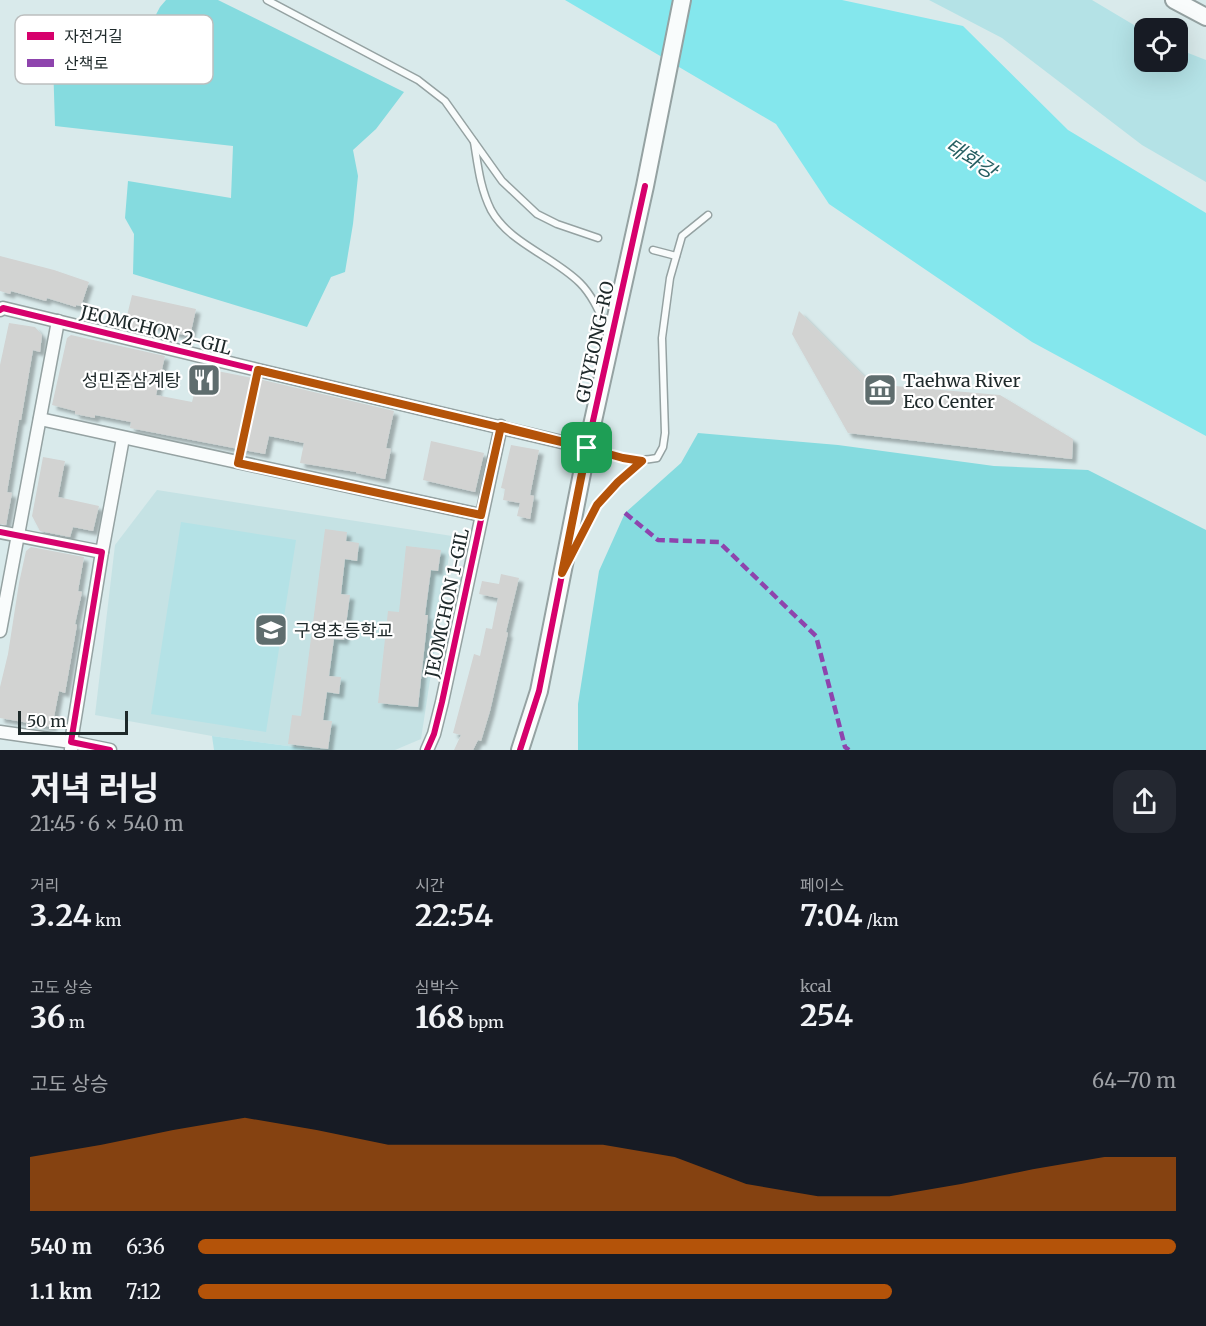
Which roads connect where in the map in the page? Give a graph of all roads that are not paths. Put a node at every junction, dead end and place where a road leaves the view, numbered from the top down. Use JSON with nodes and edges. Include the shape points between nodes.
{"nodes":[{"id":1,"x":267,"y":0,"type":"edge"},
{"id":2,"x":682,"y":0,"type":"edge"},
{"id":3,"x":1174,"y":0,"type":"edge"},
{"id":4,"x":1206,"y":17,"type":"edge"},
{"id":5,"x":474,"y":139,"type":"junction"},
{"id":6,"x":708,"y":215,"type":"dead end"},
{"id":7,"x":598,"y":238,"type":"dead end"},
{"id":8,"x":653,"y":250,"type":"dead end"},
{"id":9,"x":676,"y":256,"type":"junction"},
{"id":10,"x":0,"y":310,"type":"edge"},
{"id":11,"x":58,"y":321,"type":"junction"},
{"id":12,"x":611,"y":339,"type":"junction"},
{"id":13,"x":40,"y":419,"type":"junction"},
{"id":14,"x":501,"y":426,"type":"junction"},
{"id":15,"x":123,"y":438,"type":"junction"},
{"id":16,"x":587,"y":448,"type":"junction"},
{"id":17,"x":642,"y":461,"type":"junction"},
{"id":18,"x":481,"y":515,"type":"junction"},
{"id":19,"x":0,"y":532,"type":"edge"},
{"id":20,"x":18,"y":535,"type":"junction"},
{"id":21,"x":102,"y":552,"type":"junction"},
{"id":22,"x":562,"y":573,"type":"junction"},
{"id":23,"x":0,"y":631,"type":"edge"},
{"id":24,"x":0,"y":732,"type":"edge"},
{"id":25,"x":71,"y":746,"type":"edge"},
{"id":26,"x":110,"y":750,"type":"edge"},
{"id":27,"x":427,"y":750,"type":"edge"},
{"id":28,"x":520,"y":750,"type":"edge"}],
"edges":[{"from":1,"to":5,"type":"lane","via":[[418,80],[445,100]]},
{"from":2,"to":12,"type":"main road","name":"GUYEONG-RO"},
{"from":3,"to":4,"type":"main road"},
{"from":5,"to":7,"type":"lane","via":[[502,181],[537,214]]},
{"from":5,"to":12,"type":"lane","via":[[480,184],[492,211],[505,228],[581,285],[597,307]]},
{"from":6,"to":9,"type":"lane","via":[[682,236]]},
{"from":8,"to":9,"type":"lane"},
{"from":9,"to":17,"type":"lane","via":[[662,338],[663,447],[657,458]]},
{"from":10,"to":11,"type":"street","name":"JEOMCHON 2-GIL"},
{"from":11,"to":13,"type":"street"},
{"from":11,"to":14,"type":"street","name":"JEOMCHON 2-GIL"},
{"from":12,"to":16,"type":"main road","name":"GUYEONG-RO"},
{"from":13,"to":15,"type":"street","name":"JEOMCHON 1-GIL"},
{"from":13,"to":20,"type":"street"},
{"from":14,"to":16,"type":"street","name":"JEOMCHON 2-GIL"},
{"from":14,"to":18,"type":"street","name":"JEOMCHON 1-GIL"},
{"from":15,"to":18,"type":"street","name":"JEOMCHON 1-GIL"},
{"from":15,"to":21,"type":"street"},
{"from":16,"to":17,"type":"lane"},
{"from":16,"to":22,"type":"main road","name":"GUYEONG-RO"},
{"from":17,"to":22,"type":"lane","via":[[597,505]]},
{"from":18,"to":27,"type":"street","name":"JEOMCHON 1-GIL","via":[[442,702]]},
{"from":19,"to":20,"type":"street"},
{"from":20,"to":21,"type":"street"},
{"from":20,"to":23,"type":"street"},
{"from":21,"to":25,"type":"street"},
{"from":22,"to":28,"type":"main road","name":"GUYEONG-RO","via":[[539,691]]},
{"from":24,"to":25,"type":"street"},
{"from":25,"to":26,"type":"street"}]}
